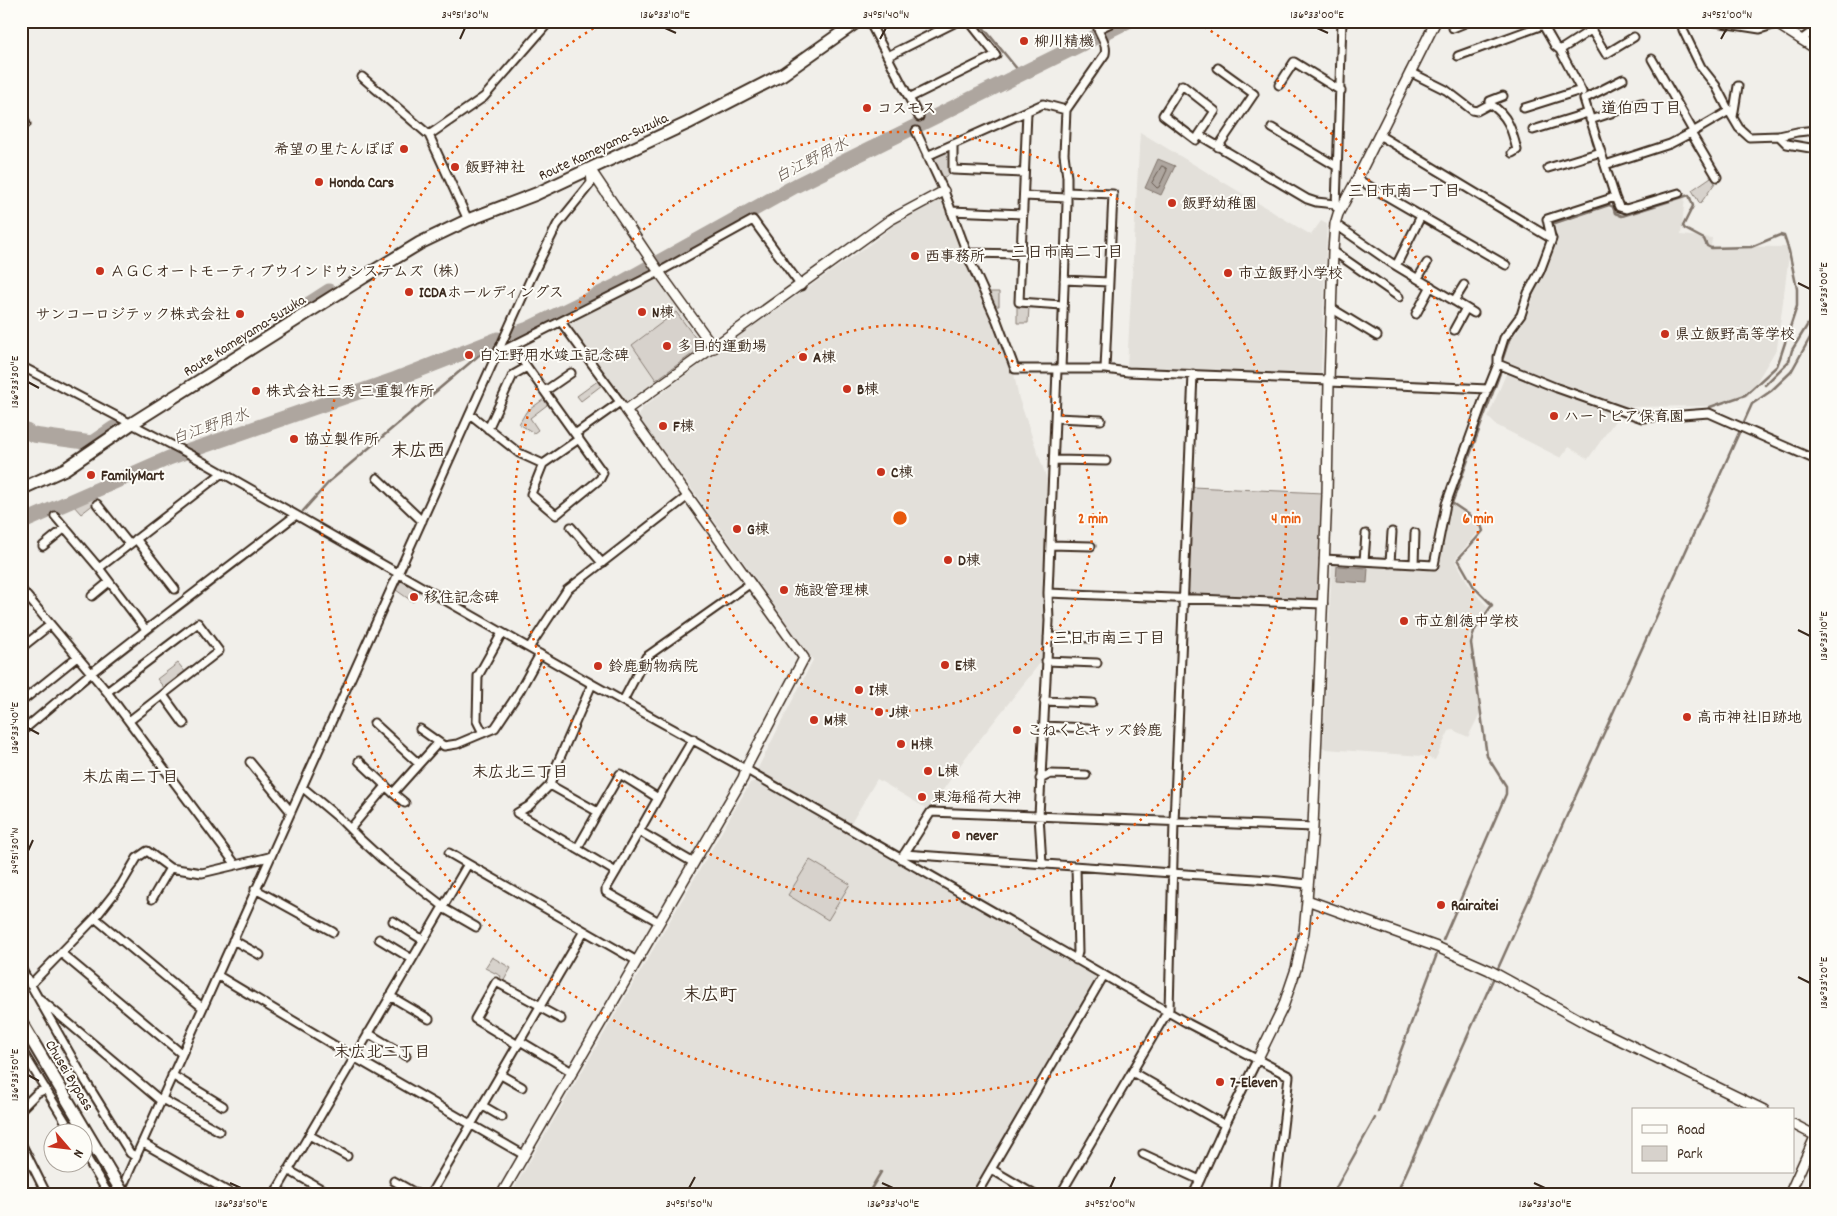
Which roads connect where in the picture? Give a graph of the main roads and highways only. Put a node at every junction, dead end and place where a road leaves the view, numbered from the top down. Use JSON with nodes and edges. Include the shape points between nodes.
{"nodes":[{"id":1,"x":858,"y":21,"type":"edge"},
{"id":2,"x":21,"y":489,"type":"edge"},
{"id":3,"x":21,"y":1022,"type":"edge"},
{"id":4,"x":124,"y":1195,"type":"edge"}],
"edges":[{"from":1,"to":2,"type":"main road","name":"Route Kameyama-Suzuka","via":[[783,74],[688,123],[536,194],[468,220],[395,258],[65,469]]},
{"from":3,"to":4,"type":"main road","name":"Chusei Bypass","bridge":true}]}
